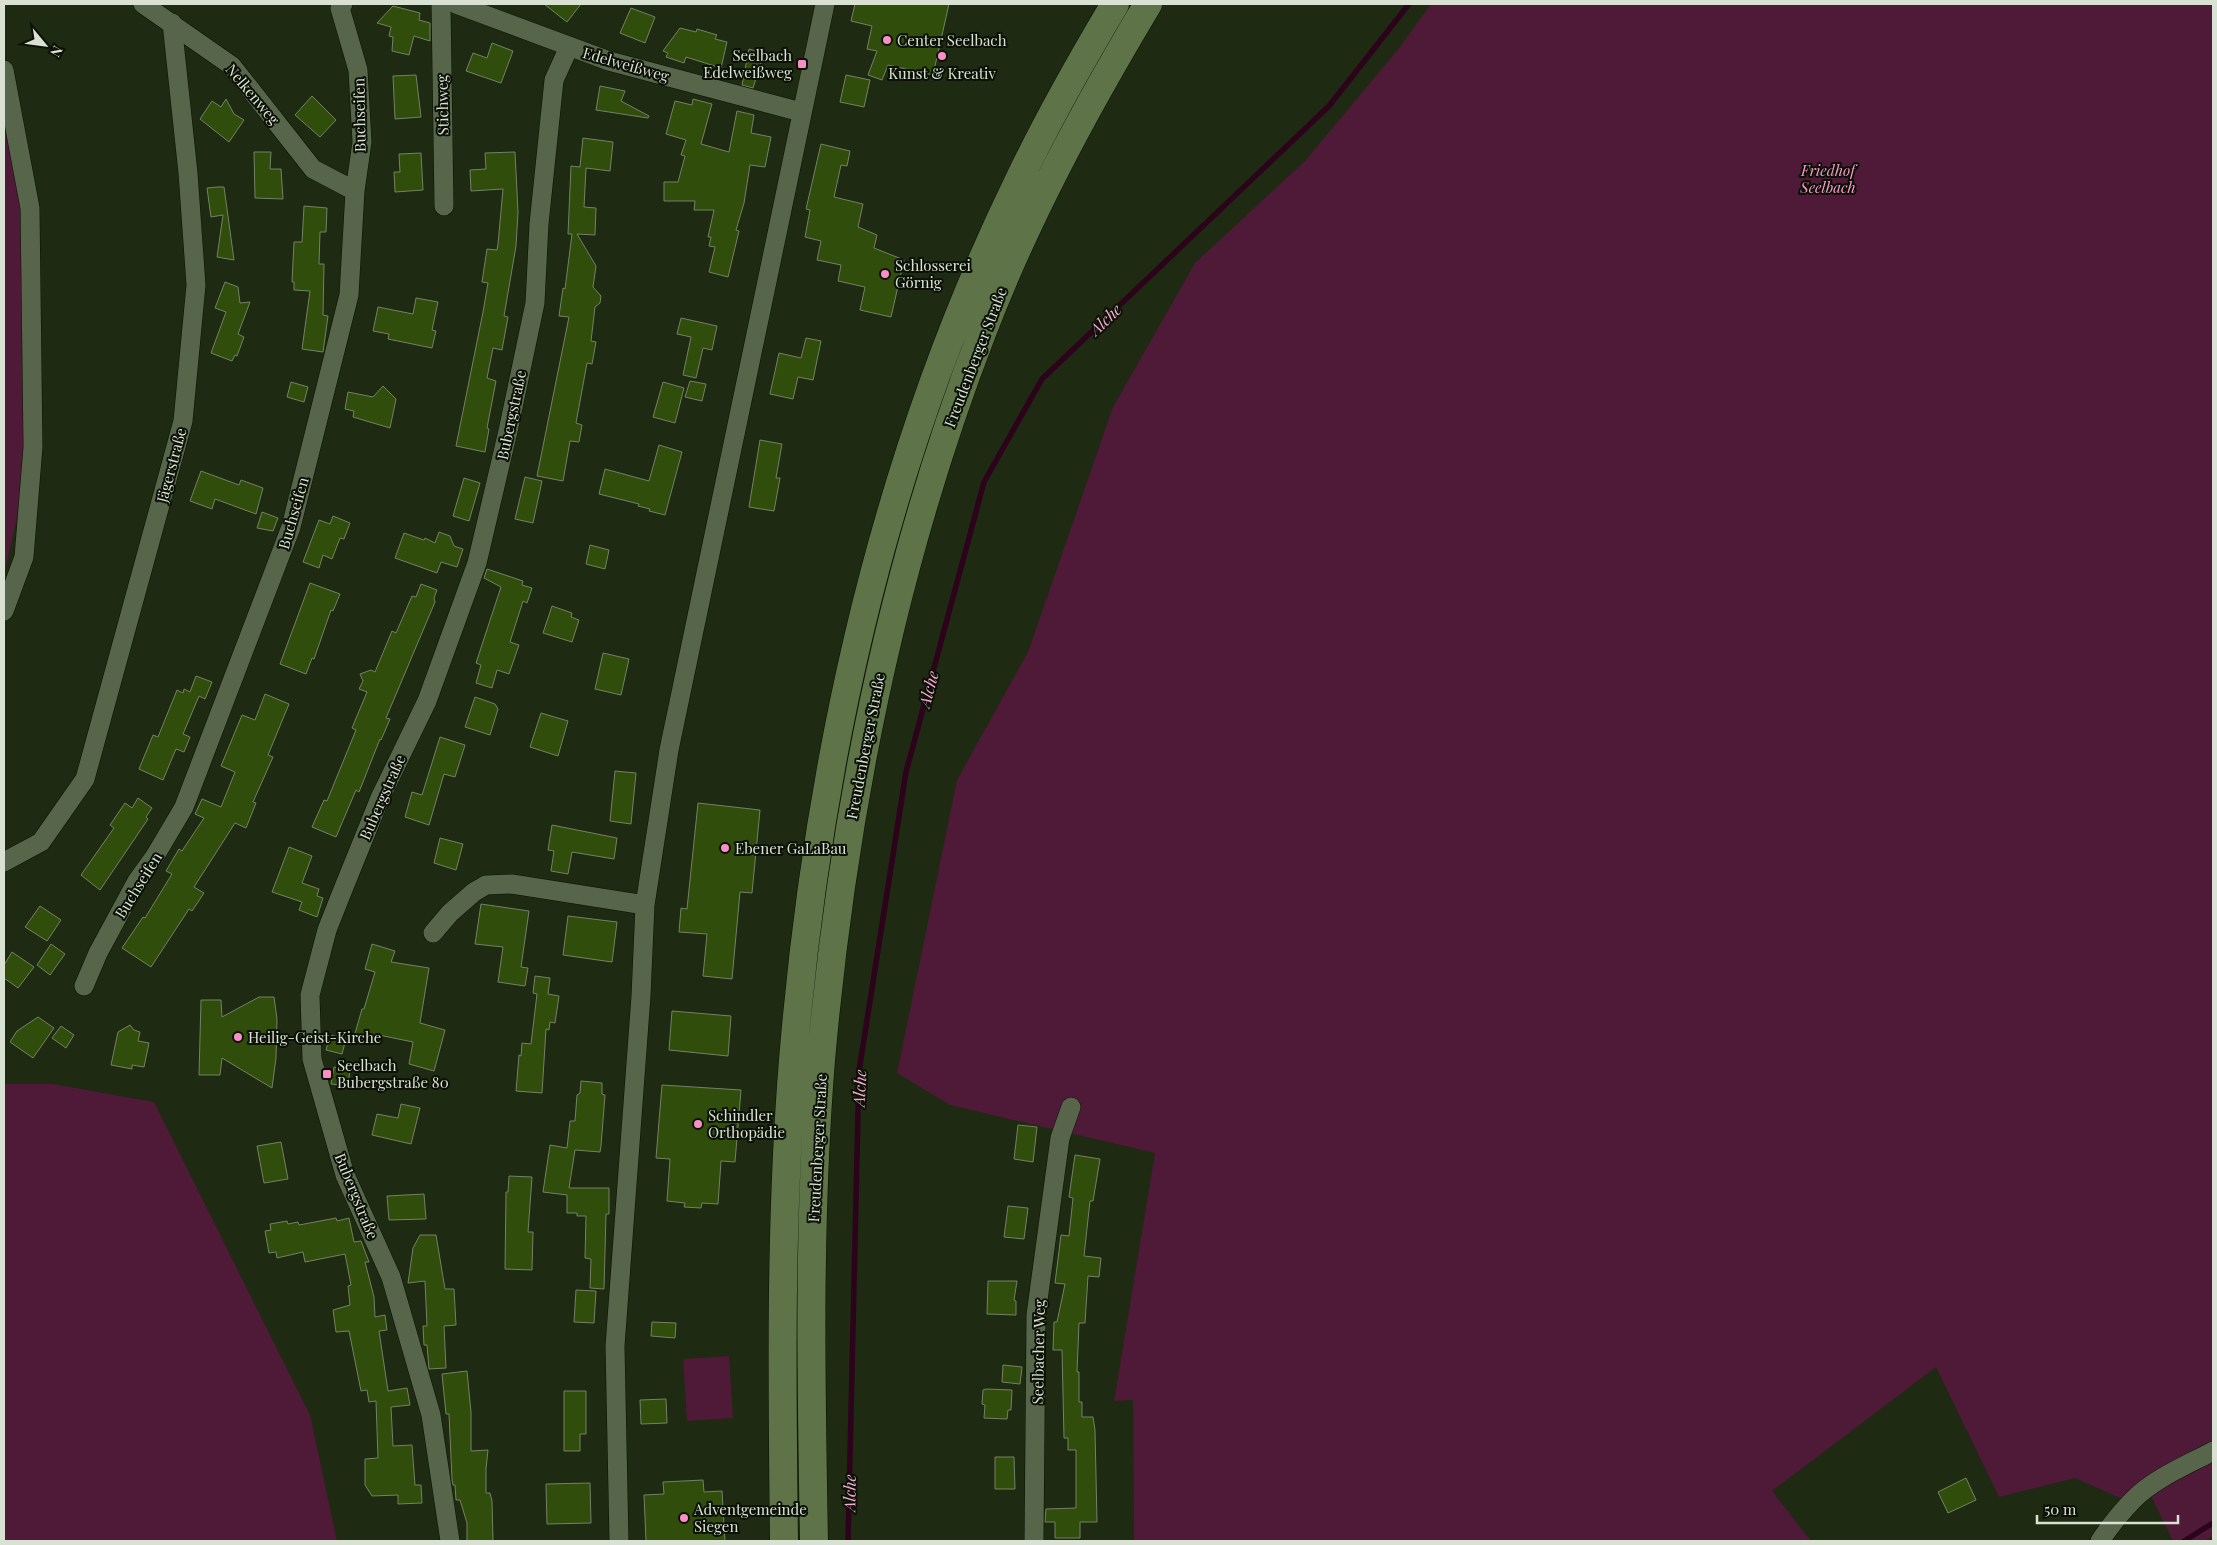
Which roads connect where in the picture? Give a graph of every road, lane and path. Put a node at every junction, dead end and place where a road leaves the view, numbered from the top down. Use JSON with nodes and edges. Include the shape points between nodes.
{"nodes":[{"id":1,"x":143,"y":4,"type":"edge"},
{"id":2,"x":343,"y":4,"type":"edge"},
{"id":3,"x":441,"y":4,"type":"edge"},
{"id":4,"x":456,"y":4,"type":"edge"},
{"id":5,"x":825,"y":4,"type":"edge"},
{"id":6,"x":1115,"y":4,"type":"edge"},
{"id":7,"x":1148,"y":4,"type":"edge"},
{"id":8,"x":172,"y":23,"type":"junction"},
{"id":9,"x":569,"y":47,"type":"junction"},
{"id":10,"x":4,"y":70,"type":"edge"},
{"id":11,"x":802,"y":112,"type":"junction"},
{"id":12,"x":355,"y":191,"type":"junction"},
{"id":13,"x":444,"y":206,"type":"dead end"},
{"id":14,"x":4,"y":610,"type":"edge"},
{"id":15,"x":4,"y":862,"type":"edge"},
{"id":16,"x":645,"y":905,"type":"junction"},
{"id":17,"x":433,"y":933,"type":"dead end"},
{"id":18,"x":84,"y":986,"type":"dead end"},
{"id":19,"x":1071,"y":1107,"type":"dead end"},
{"id":20,"x":2213,"y":1451,"type":"edge"},
{"id":21,"x":450,"y":1541,"type":"edge"},
{"id":22,"x":619,"y":1541,"type":"edge"},
{"id":23,"x":784,"y":1541,"type":"edge"},
{"id":24,"x":814,"y":1541,"type":"edge"},
{"id":25,"x":1034,"y":1541,"type":"edge"},
{"id":26,"x":2100,"y":1541,"type":"edge"}],
"edges":[{"from":1,"to":8,"type":"street","name":"Nelkenweg"},
{"from":2,"to":12,"type":"street","name":"Buchseifen","via":[[340,8],[358,70],[362,142]]},
{"from":3,"to":13,"type":"street","name":"Stichweg"},
{"from":4,"to":9,"type":"street","name":"Edelweißweg"},
{"from":5,"to":11,"type":"street"},
{"from":6,"to":23,"type":"main road","name":"Freudenberger Straße","via":[[1053,111],[1017,183],[956,323],[893,504],[843,706],[820,830],[804,946],[793,1063],[782,1376]]},
{"from":7,"to":24,"type":"main road","name":"Freudenberger Straße","via":[[1115,58],[1048,184],[982,331],[922,510],[896,599],[870,711],[849,830],[821,1062],[814,1197],[811,1376]]},
{"from":8,"to":12,"type":"street","name":"Nelkenweg","via":[[232,66],[312,169]]},
{"from":8,"to":15,"type":"street","name":"Jägerstraße","via":[[196,285],[183,421],[85,779],[41,842]]},
{"from":9,"to":11,"type":"street","name":"Edelweißweg","via":[[608,61]]},
{"from":9,"to":21,"type":"street","name":"Bubergstraße","via":[[554,80],[539,224],[535,303],[477,563],[428,701],[380,798],[340,897],[310,996],[312,1059],[345,1176],[391,1277],[431,1414]]},
{"from":10,"to":14,"type":"street","via":[[30,208],[33,447],[24,557]]},
{"from":11,"to":16,"type":"street","via":[[669,750]]},
{"from":12,"to":18,"type":"street","name":"Buchseifen","via":[[349,294],[292,528],[184,807],[137,882],[98,953]]},
{"from":16,"to":17,"type":"street","via":[[512,884],[486,884]]},
{"from":16,"to":22,"type":"street","via":[[615,1346]]},
{"from":19,"to":25,"type":"street","name":"Seelbacher Weg","via":[[1060,1138],[1036,1315]]},
{"from":20,"to":26,"type":"street","via":[[2141,1493]]}]}
